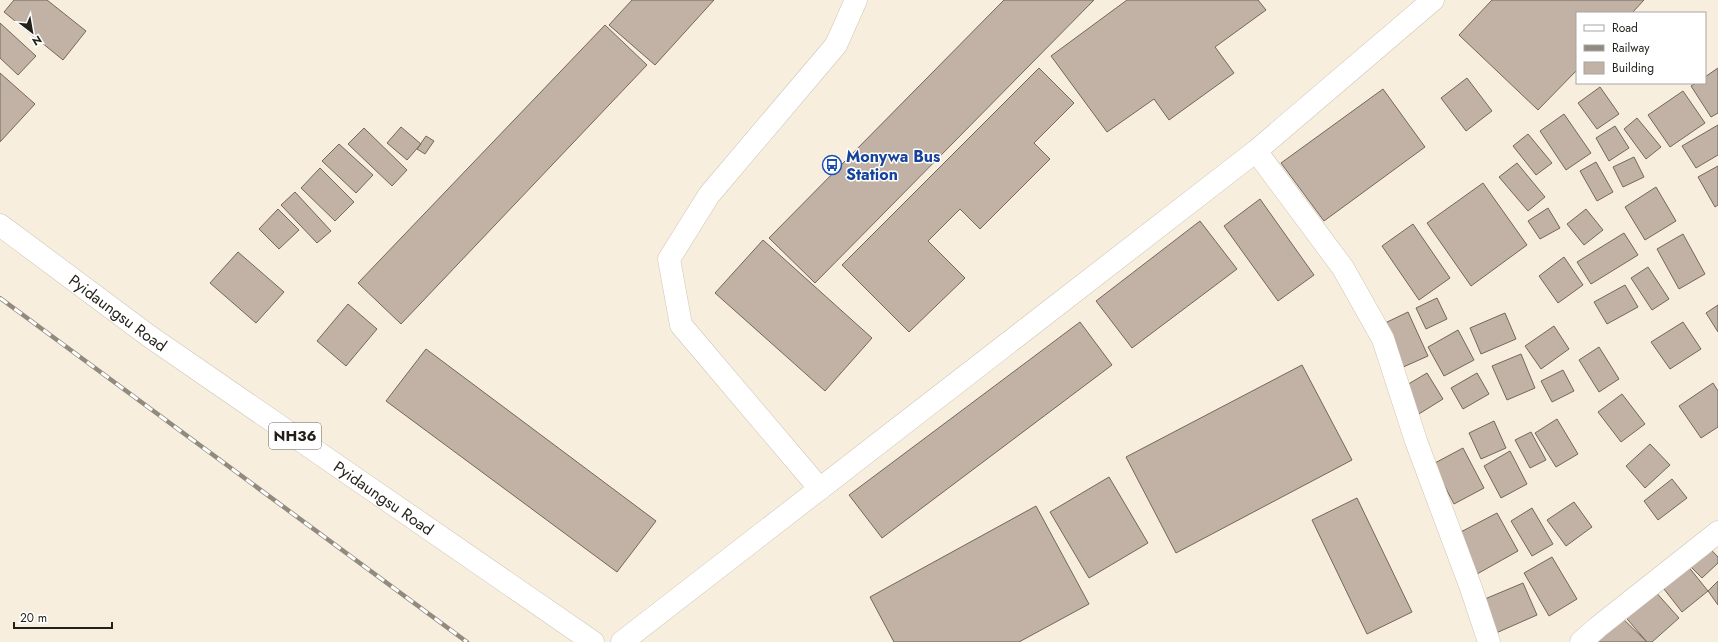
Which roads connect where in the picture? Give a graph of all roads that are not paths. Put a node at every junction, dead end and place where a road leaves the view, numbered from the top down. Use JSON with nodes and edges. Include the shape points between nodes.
{"nodes":[{"id":1,"x":856,"y":0,"type":"edge"},
{"id":2,"x":1433,"y":0,"type":"edge"},
{"id":3,"x":1256,"y":151,"type":"junction"},
{"id":4,"x":0,"y":225,"type":"edge"},
{"id":5,"x":820,"y":489,"type":"junction"},
{"id":6,"x":1718,"y":532,"type":"edge"},
{"id":7,"x":593,"y":642,"type":"edge"},
{"id":8,"x":622,"y":642,"type":"edge"},
{"id":9,"x":1489,"y":642,"type":"edge"},
{"id":10,"x":1581,"y":642,"type":"edge"}],
"edges":[{"from":1,"to":5,"type":"main road","via":[[836,45],[709,195],[669,259],[681,325]]},
{"from":2,"to":3,"type":"main road"},
{"from":3,"to":5,"type":"main road"},
{"from":3,"to":9,"type":"main road","via":[[1343,268],[1383,339],[1416,441]]},
{"from":4,"to":7,"type":"main road","name":"Pyidaungsu Road","number":"NH36","via":[[149,336]]},
{"from":5,"to":8,"type":"main road"},
{"from":6,"to":10,"type":"main road"}]}
